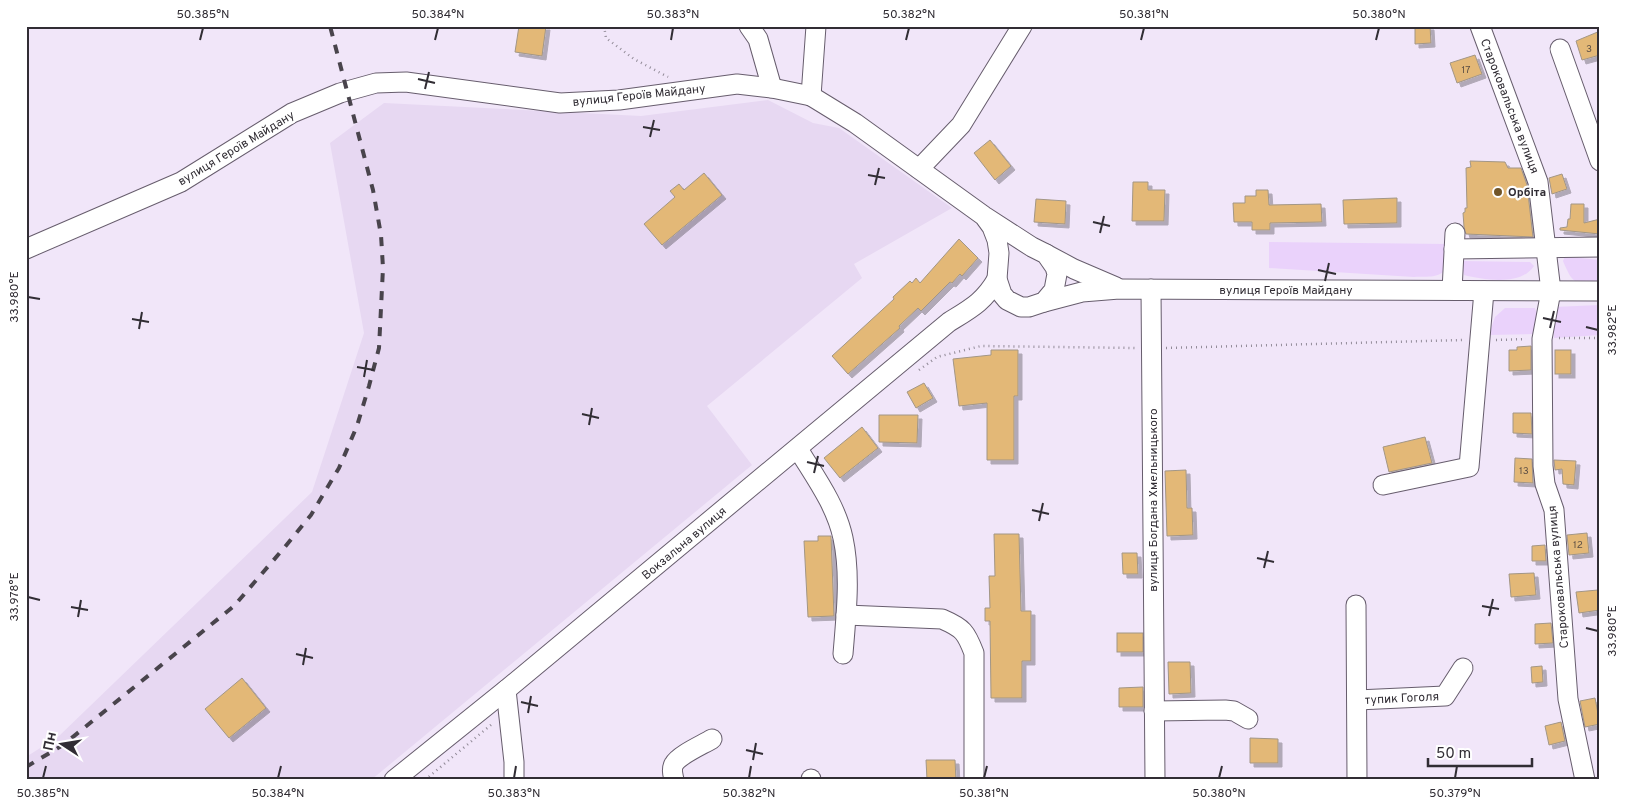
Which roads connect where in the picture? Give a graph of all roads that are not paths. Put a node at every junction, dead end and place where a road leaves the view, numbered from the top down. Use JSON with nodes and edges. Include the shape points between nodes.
{"nodes":[{"id":1,"x":750,"y":26,"type":"edge"},
{"id":2,"x":816,"y":26,"type":"edge"},
{"id":3,"x":1022,"y":26,"type":"edge"},
{"id":4,"x":1480,"y":26,"type":"edge"},
{"id":5,"x":1560,"y":49,"type":"dead end"},
{"id":6,"x":772,"y":88,"type":"junction"},
{"id":7,"x":811,"y":96,"type":"junction"},
{"id":8,"x":1598,"y":151,"type":"edge"},
{"id":9,"x":919,"y":169,"type":"junction"},
{"id":10,"x":984,"y":216,"type":"junction"},
{"id":11,"x":1546,"y":247,"type":"junction"},
{"id":12,"x":1600,"y":247,"type":"edge"},
{"id":13,"x":26,"y":249,"type":"edge"},
{"id":14,"x":1039,"y":250,"type":"junction"},
{"id":15,"x":997,"y":275,"type":"junction"},
{"id":16,"x":1119,"y":289,"type":"junction"},
{"id":17,"x":1151,"y":289,"type":"junction"},
{"id":18,"x":1452,"y":290,"type":"junction"},
{"id":19,"x":1484,"y":291,"type":"junction"},
{"id":20,"x":1551,"y":291,"type":"junction"},
{"id":21,"x":1600,"y":291,"type":"edge"},
{"id":22,"x":1044,"y":302,"type":"junction"},
{"id":23,"x":1014,"y":304,"type":"junction"},
{"id":24,"x":975,"y":306,"type":"junction"},
{"id":25,"x":798,"y":449,"type":"junction"},
{"id":26,"x":1382,"y":485,"type":"dead end"},
{"id":27,"x":1356,"y":605,"type":"dead end"},
{"id":28,"x":846,"y":615,"type":"junction"},
{"id":29,"x":843,"y":654,"type":"dead end"},
{"id":30,"x":1463,"y":668,"type":"dead end"},
{"id":31,"x":506,"y":690,"type":"junction"},
{"id":32,"x":1357,"y":700,"type":"junction"},
{"id":33,"x":1154,"y":711,"type":"junction"},
{"id":34,"x":1248,"y":719,"type":"dead end"},
{"id":35,"x":712,"y":739,"type":"dead end"},
{"id":36,"x":394,"y":780,"type":"edge"},
{"id":37,"x":514,"y":780,"type":"edge"},
{"id":38,"x":674,"y":780,"type":"edge"},
{"id":39,"x":974,"y":780,"type":"edge"},
{"id":40,"x":1155,"y":780,"type":"edge"},
{"id":41,"x":1357,"y":780,"type":"edge"},
{"id":42,"x":1585,"y":780,"type":"edge"}],
"edges":[{"from":1,"to":6,"type":"street","via":[[758,39]]},
{"from":2,"to":7,"type":"street"},
{"from":3,"to":9,"type":"street","via":[[961,124]]},
{"from":4,"to":11,"type":"street","name":"Староковальська вулиця","via":[[1538,182]]},
{"from":5,"to":8,"type":"street"},
{"from":6,"to":7,"type":"street","name":"вулиця Героїв Майдану"},
{"from":6,"to":13,"type":"street","name":"вулиця Героїв Майдану","via":[[737,84],[619,100],[560,103],[406,82],[376,83],[340,93],[292,113],[181,182]]},
{"from":7,"to":9,"type":"street","name":"вулиця Героїв Майдану"},
{"from":9,"to":10,"type":"street","name":"вулиця Героїв Майдану"},
{"from":10,"to":14,"type":"street","name":"вулиця Героїв Майдану"},
{"from":10,"to":15,"type":"street","name":"вулиця Героїв Майдану","via":[[998,240]]},
{"from":11,"to":12,"type":"street"},
{"from":11,"to":18,"type":"street","via":[[1454,241]]},
{"from":11,"to":20,"type":"street","name":"Староковальська вулиця"},
{"from":14,"to":15,"type":"street","via":[[1017,248],[1010,252],[999,264]]},
{"from":14,"to":16,"type":"street","name":"вулиця Героїв Майдану"},
{"from":14,"to":22,"type":"street","via":[[1052,260],[1057,274],[1054,290]]},
{"from":15,"to":23,"type":"street","via":[[1002,294]]},
{"from":15,"to":24,"type":"street","name":"Вокзальна вулиця","via":[[986,296]]},
{"from":16,"to":17,"type":"street","name":"вулиця Героїв Майдану"},
{"from":16,"to":22,"type":"street","name":"вулиця Героїв Майдану","via":[[1082,292]]},
{"from":17,"to":18,"type":"street","name":"вулиця Героїв Майдану"},
{"from":17,"to":33,"type":"street","name":"вулиця Богдана Хмельницького"},
{"from":18,"to":19,"type":"street","name":"вулиця Героїв Майдану"},
{"from":19,"to":20,"type":"street","name":"вулиця Героїв Майдану"},
{"from":19,"to":26,"type":"street","via":[[1469,467]]},
{"from":20,"to":21,"type":"street","name":"вулиця Героїв Майдану"},
{"from":20,"to":42,"type":"street","name":"Староковальська вулиця","via":[[1542,339],[1544,475],[1554,510],[1568,700]]},
{"from":22,"to":23,"type":"street","name":"вулиця Героїв Майдану","via":[[1029,307]]},
{"from":23,"to":24,"type":"street","name":"Вокзальна вулиця"},
{"from":24,"to":25,"type":"street","name":"Вокзальна вулиця","via":[[948,322]]},
{"from":25,"to":28,"type":"street","via":[[821,485],[843,538],[847,576]]},
{"from":25,"to":31,"type":"street","name":"Вокзальна вулиця"},
{"from":27,"to":32,"type":"street","name":"тупик Гоголя"},
{"from":28,"to":29,"type":"street"},
{"from":28,"to":39,"type":"street","via":[[942,619],[968,635],[974,653]]},
{"from":30,"to":32,"type":"street","name":"тупик Гоголя","via":[[1445,696]]},
{"from":31,"to":36,"type":"street","name":"Вокзальна вулиця"},
{"from":31,"to":37,"type":"street"},
{"from":32,"to":41,"type":"street","name":"тупик Гоголя"},
{"from":33,"to":34,"type":"street","via":[[1225,710]]},
{"from":33,"to":40,"type":"street","name":"вулиця Богдана Хмельницького"},
{"from":35,"to":38,"type":"street","via":[[679,758],[673,765]]}]}
